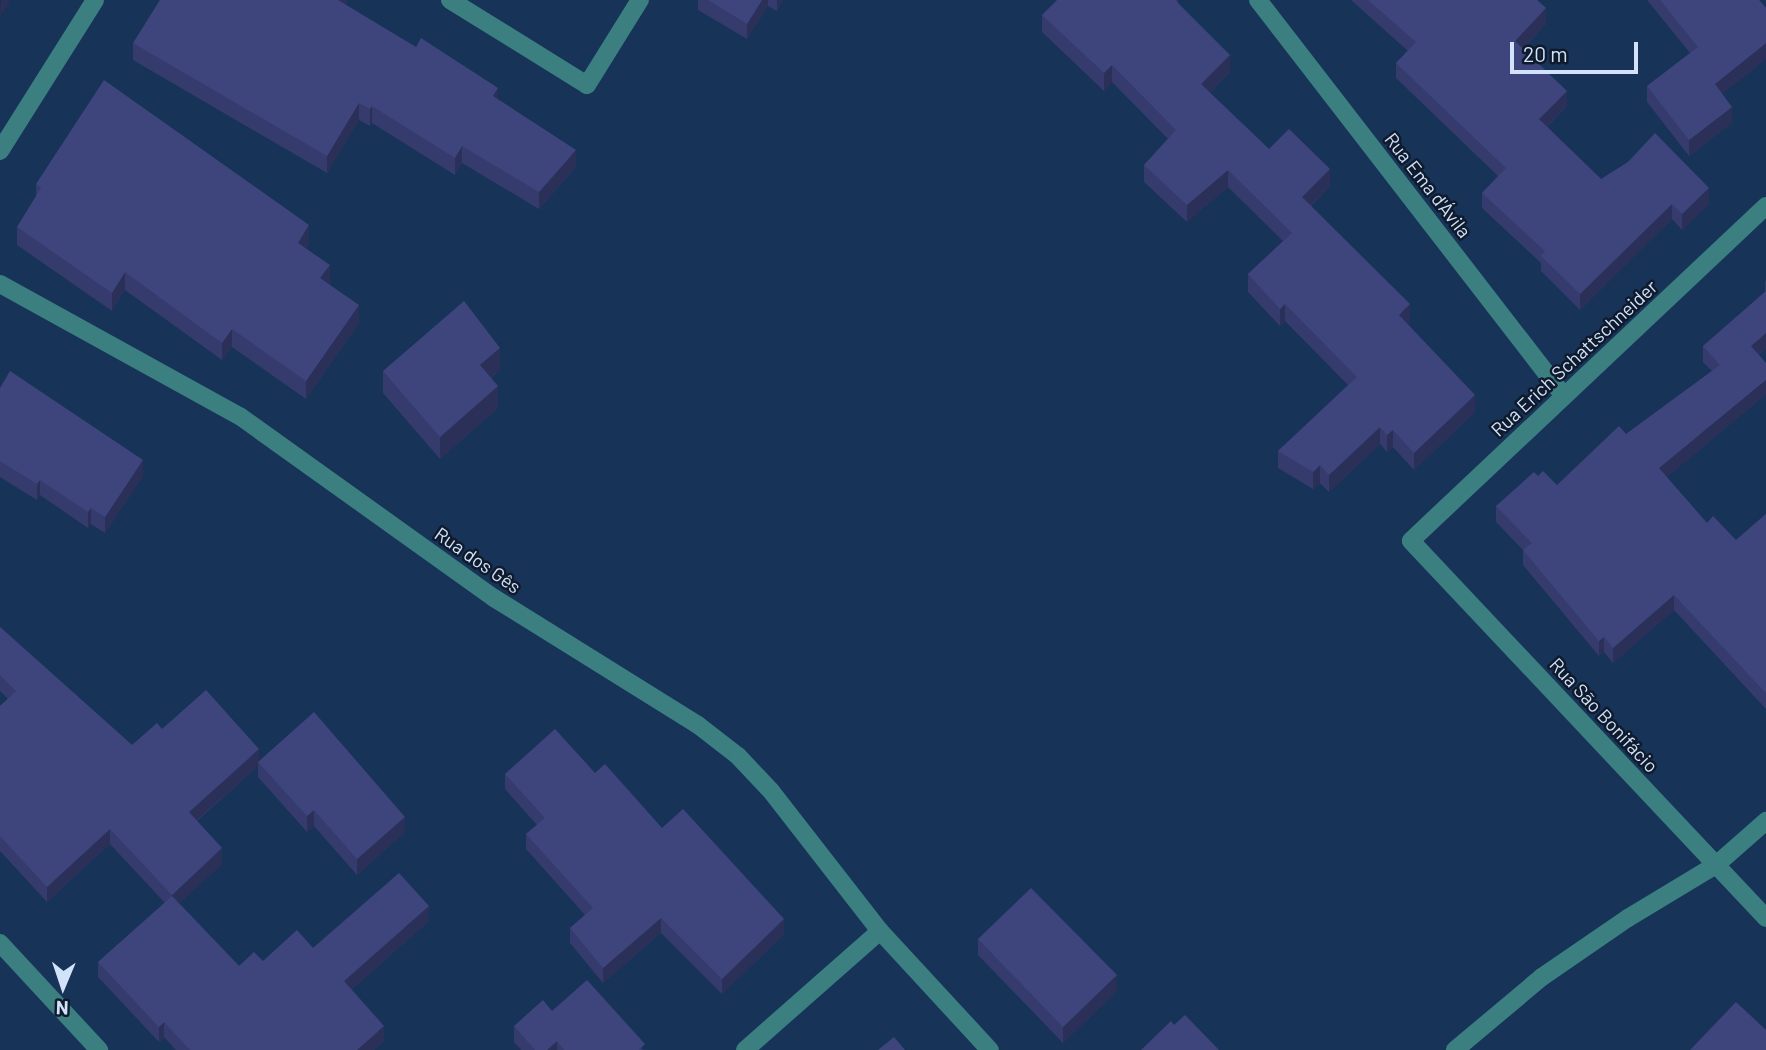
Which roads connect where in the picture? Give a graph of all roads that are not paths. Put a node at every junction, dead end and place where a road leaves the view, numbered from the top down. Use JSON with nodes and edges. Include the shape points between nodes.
{"nodes":[{"id":1,"x":95,"y":0,"type":"edge"},
{"id":2,"x":450,"y":0,"type":"edge"},
{"id":3,"x":640,"y":0,"type":"edge"},
{"id":4,"x":1258,"y":0,"type":"edge"},
{"id":5,"x":0,"y":151,"type":"edge"},
{"id":6,"x":1766,"y":206,"type":"edge"},
{"id":7,"x":0,"y":284,"type":"edge"},
{"id":8,"x":1564,"y":396,"type":"junction"},
{"id":9,"x":1411,"y":541,"type":"joint"},
{"id":10,"x":1766,"y":821,"type":"edge"},
{"id":11,"x":1716,"y":865,"type":"junction"},
{"id":12,"x":1766,"y":918,"type":"edge"},
{"id":13,"x":880,"y":931,"type":"junction"},
{"id":14,"x":0,"y":943,"type":"edge"},
{"id":15,"x":89,"y":1047,"type":"edge"},
{"id":16,"x":745,"y":1050,"type":"edge"},
{"id":17,"x":990,"y":1050,"type":"edge"},
{"id":18,"x":1455,"y":1050,"type":"edge"}],
"edges":[{"from":1,"to":5,"type":"street"},
{"from":2,"to":3,"type":"street","via":[[587,85]]},
{"from":4,"to":8,"type":"street","name":"Rua Ema d'Ávila"},
{"from":6,"to":8,"type":"street","name":"Rua Erich Schattschneider"},
{"from":7,"to":13,"type":"street","name":"Rua dos Gês","via":[[241,417],[524,619],[698,725],[738,756],[771,791]]},
{"from":8,"to":9,"type":"street","name":"Rua Erich Schattschneider"},
{"from":9,"to":11,"type":"street","name":"Rua São Bonifácio"},
{"from":10,"to":11,"type":"street"},
{"from":11,"to":12,"type":"street","name":"Rua São Bonifácio"},
{"from":11,"to":18,"type":"street","via":[[1542,977]]},
{"from":13,"to":16,"type":"street"},
{"from":13,"to":17,"type":"street","name":"Rua dos Gês"},
{"from":14,"to":15,"type":"street"}]}
